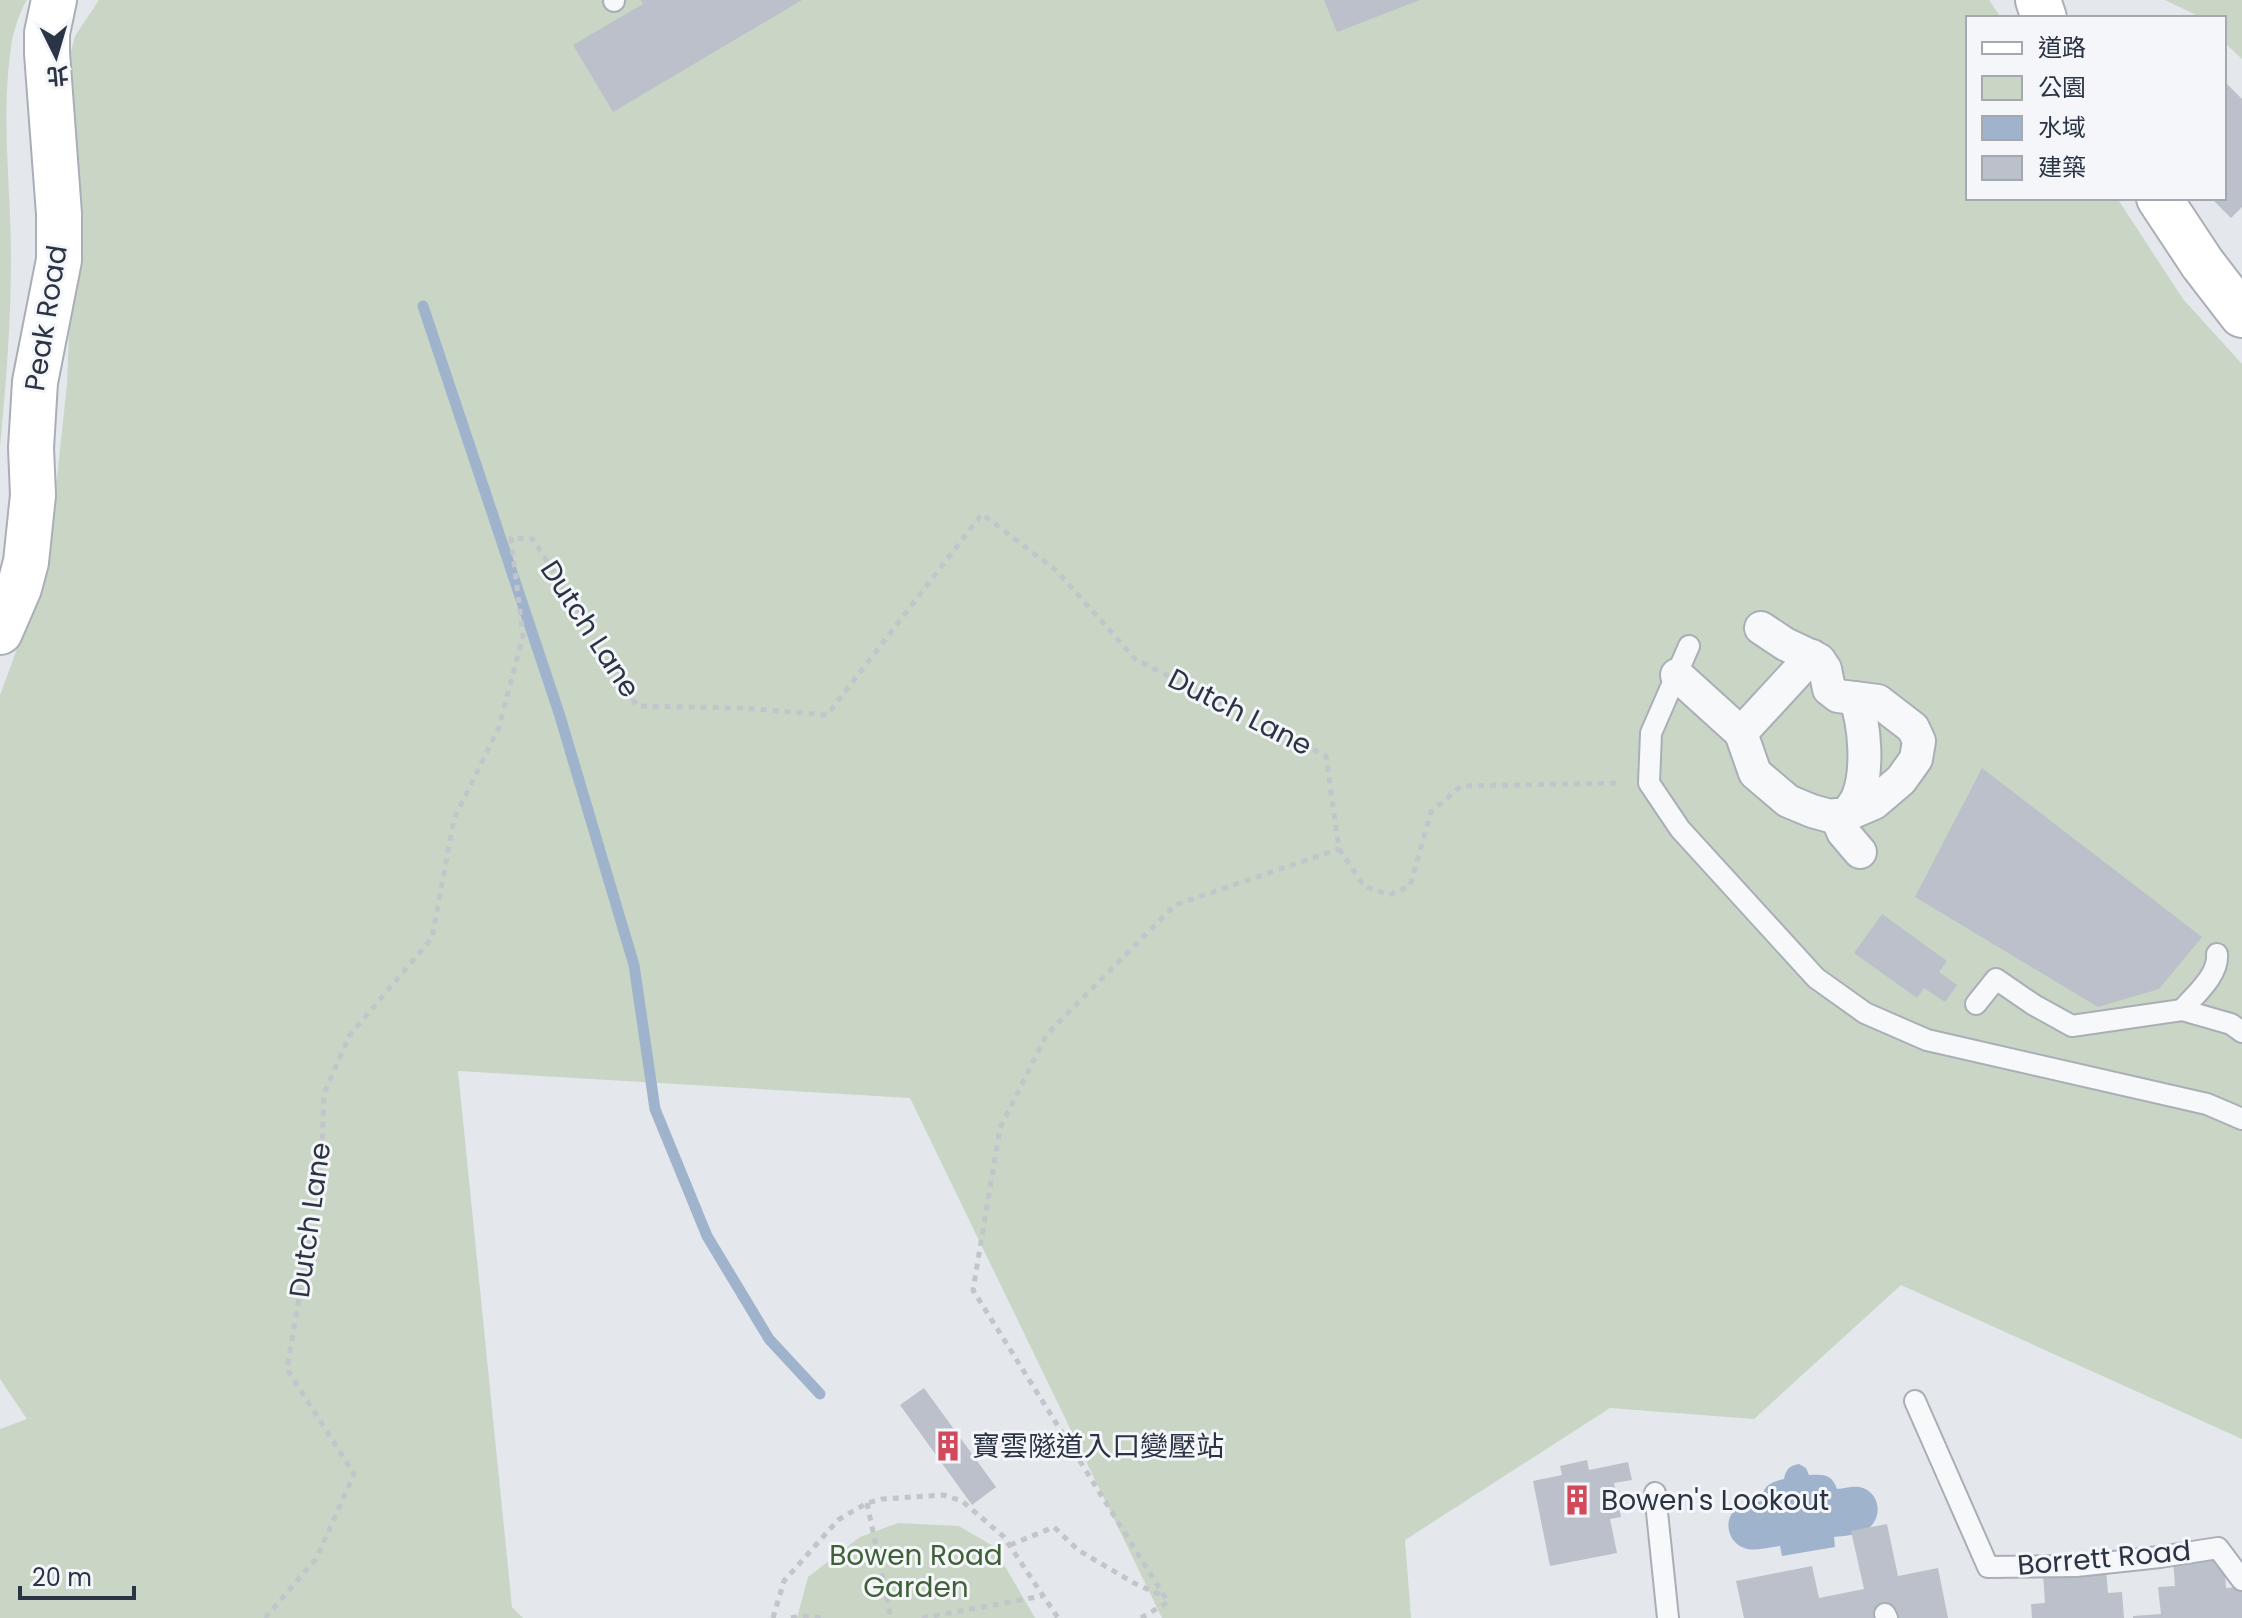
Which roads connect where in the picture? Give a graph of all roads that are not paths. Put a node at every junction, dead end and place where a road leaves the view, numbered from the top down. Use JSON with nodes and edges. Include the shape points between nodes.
{"nodes":[{"id":1,"x":54,"y":0,"type":"edge"},
{"id":2,"x":2160,"y":200,"type":"edge"},
{"id":3,"x":2242,"y":315,"type":"edge"},
{"id":4,"x":1761,"y":628,"type":"dead end"},
{"id":5,"x":0,"y":632,"type":"edge"},
{"id":6,"x":1812,"y":656,"type":"junction"},
{"id":7,"x":1683,"y":660,"type":"joint"},
{"id":8,"x":1855,"y":698,"type":"junction"},
{"id":9,"x":1741,"y":733,"type":"junction"},
{"id":10,"x":1841,"y":815,"type":"junction"},
{"id":11,"x":1860,"y":852,"type":"dead end"},
{"id":12,"x":2217,"y":954,"type":"dead end"},
{"id":13,"x":1976,"y":1004,"type":"dead end"},
{"id":14,"x":2182,"y":1010,"type":"junction"},
{"id":15,"x":2242,"y":1032,"type":"edge"},
{"id":16,"x":2242,"y":1119,"type":"edge"},
{"id":17,"x":1915,"y":1401,"type":"dead end"},
{"id":18,"x":1655,"y":1493,"type":"dead end"},
{"id":19,"x":2242,"y":1580,"type":"edge"},
{"id":20,"x":1668,"y":1618,"type":"edge"}],
"edges":[{"from":1,"to":5,"type":"main road","name":"Peak Road","via":[[47,53],[59,260],[35,382],[26,562]]},
{"from":2,"to":3,"type":"main road"},
{"from":4,"to":6,"type":"street"},
{"from":6,"to":8,"type":"street","via":[[1825,669],[1829,689]]},
{"from":6,"to":9,"type":"street"},
{"from":7,"to":9,"type":"street"},
{"from":7,"to":16,"type":"lane","via":[[1651,733],[1649,783],[1680,829],[1816,978],[1865,1013],[1927,1040],[2207,1104]]},
{"from":8,"to":10,"type":"street","via":[[1863,721],[1861,786],[1857,799]]},
{"from":8,"to":10,"type":"street","via":[[1878,701],[1913,728],[1919,741],[1916,759],[1901,780],[1874,803]]},
{"from":9,"to":10,"type":"street","via":[[1755,773],[1788,801]]},
{"from":10,"to":11,"type":"street","via":[[1843,832]]},
{"from":12,"to":14,"type":"lane","via":[[2212,974]]},
{"from":13,"to":14,"type":"lane","via":[[1996,979],[2072,1026]]},
{"from":14,"to":15,"type":"lane"},
{"from":17,"to":19,"type":"lane","name":"Borrett Road","via":[[1988,1567],[2076,1566],[2218,1548]]},
{"from":18,"to":20,"type":"lane"}]}
